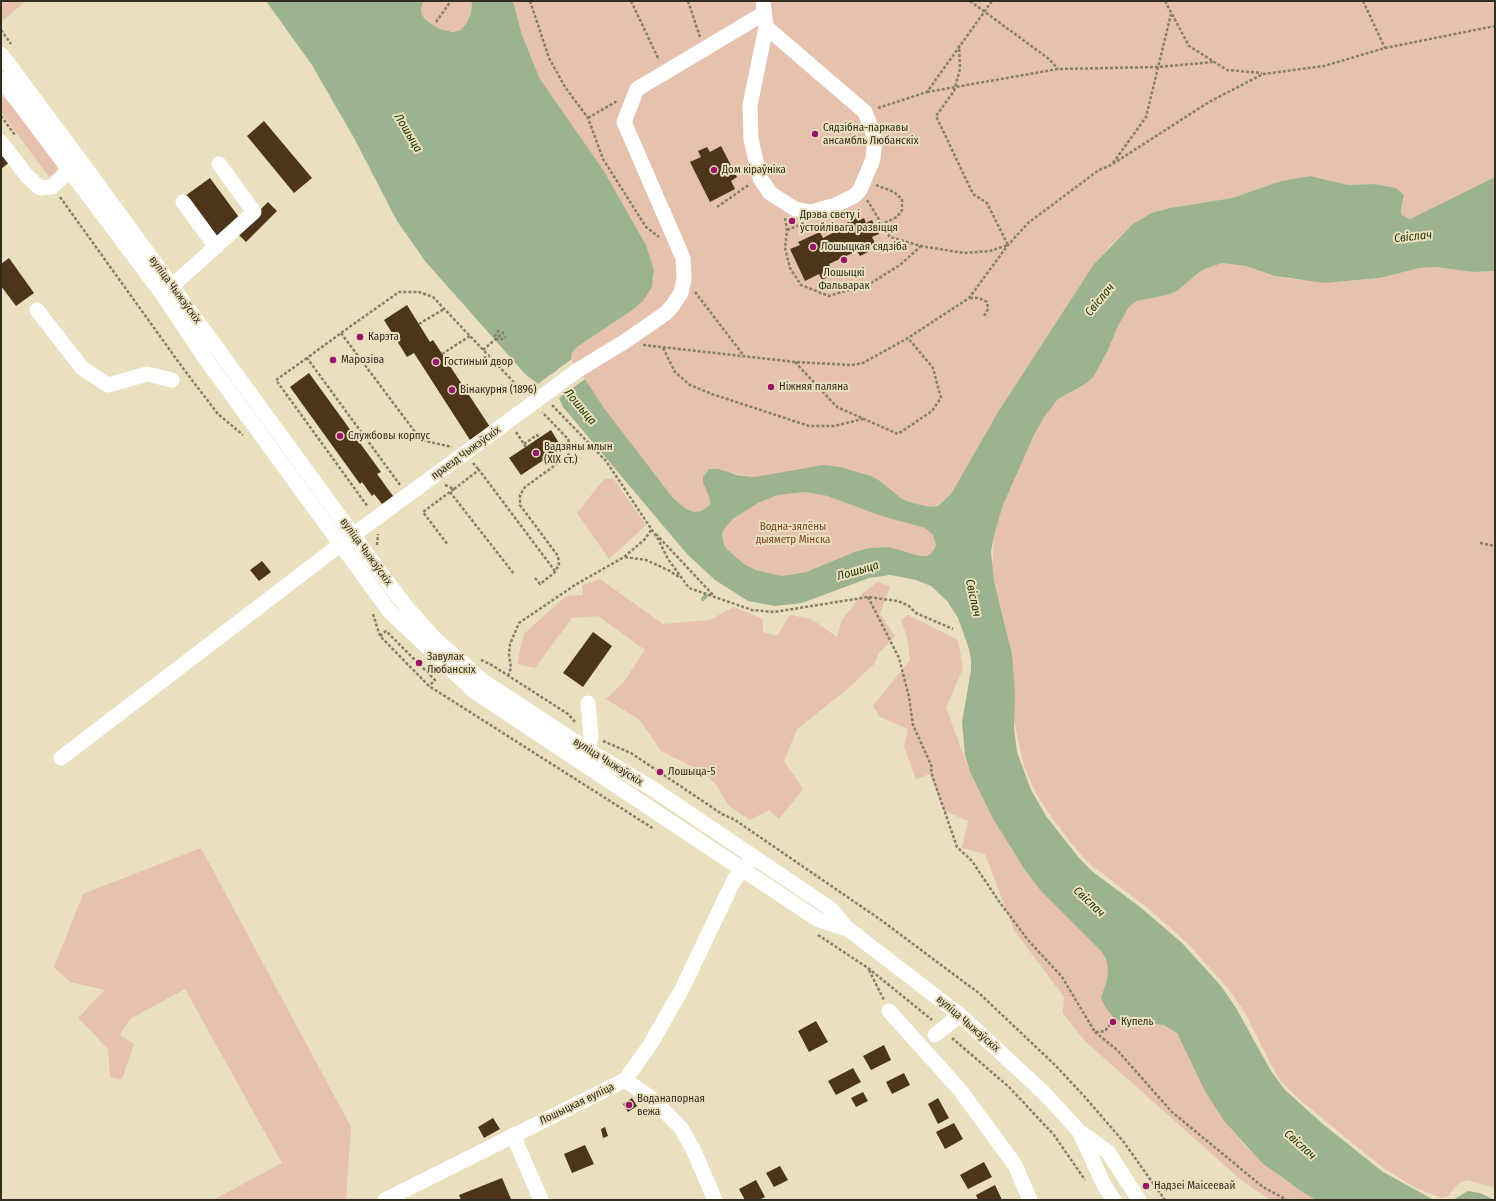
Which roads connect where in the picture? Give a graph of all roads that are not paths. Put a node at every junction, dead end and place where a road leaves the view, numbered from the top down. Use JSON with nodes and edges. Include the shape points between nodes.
{"nodes":[{"id":1,"x":764,"y":14,"type":"edge"},
{"id":2,"x":1,"y":54,"type":"edge"},
{"id":3,"x":1,"y":79,"type":"edge"},
{"id":4,"x":1,"y":142,"type":"edge"},
{"id":5,"x":220,"y":164,"type":"dead end"},
{"id":6,"x":75,"y":165,"type":"junction"},
{"id":7,"x":183,"y":202,"type":"dead end"},
{"id":8,"x":216,"y":247,"type":"junction"},
{"id":9,"x":172,"y":286,"type":"junction"},
{"id":10,"x":37,"y":310,"type":"dead end"},
{"id":11,"x":172,"y":380,"type":"dead end"},
{"id":12,"x":353,"y":535,"type":"junction"},
{"id":13,"x":340,"y":544,"type":"junction"},
{"id":14,"x":588,"y":703,"type":"dead end"},
{"id":15,"x":586,"y":749,"type":"junction"},
{"id":16,"x":62,"y":758,"type":"dead end"},
{"id":17,"x":752,"y":857,"type":"junction"},
{"id":18,"x":742,"y":870,"type":"junction"},
{"id":19,"x":848,"y":929,"type":"junction"},
{"id":20,"x":889,"y":1011,"type":"road end"},
{"id":21,"x":960,"y":1015,"type":"junction"},
{"id":22,"x":936,"y":1035,"type":"dead end"},
{"id":23,"x":625,"y":1080,"type":"junction"},
{"id":24,"x":1079,"y":1130,"type":"junction"},
{"id":25,"x":513,"y":1135,"type":"junction"},
{"id":26,"x":385,"y":1200,"type":"edge"},
{"id":27,"x":542,"y":1200,"type":"edge"},
{"id":28,"x":715,"y":1200,"type":"edge"},
{"id":29,"x":1030,"y":1200,"type":"edge"},
{"id":30,"x":1114,"y":1200,"type":"edge"},
{"id":31,"x":1139,"y":1200,"type":"edge"}],
"edges":[{"from":1,"to":1,"type":"street","via":[[750,105],[751,139],[760,178],[770,193],[796,209],[811,212],[836,205],[854,196],[862,185],[873,159],[875,138],[865,112]]},
{"from":1,"to":12,"type":"street","name":"праезд Чыжэўскіх","via":[[637,89],[624,122],[683,258],[684,279],[681,293],[673,305],[666,313],[624,342],[578,370]]},
{"from":2,"to":6,"type":"street","name":"вуліца Чыжэўскіх"},
{"from":3,"to":6,"type":"street","name":"вуліца Чыжэўскіх"},
{"from":4,"to":6,"type":"street","via":[[27,176],[40,188],[52,186]]},
{"from":5,"to":8,"type":"street","via":[[254,212]]},
{"from":6,"to":9,"type":"street","name":"вуліца Чыжэўскіх"},
{"from":6,"to":13,"type":"street","name":"вуліца Чыжэўскіх","via":[[205,358]]},
{"from":7,"to":8,"type":"street"},
{"from":8,"to":9,"type":"street"},
{"from":9,"to":12,"type":"street","name":"вуліца Чыжэўскіх"},
{"from":10,"to":11,"type":"street","via":[[82,368],[108,385],[147,374]]},
{"from":12,"to":13,"type":"street","name":"праезд Чыжэўскіх"},
{"from":12,"to":15,"type":"street","name":"вуліца Чыжэўскіх","via":[[404,604],[435,639],[483,681]]},
{"from":13,"to":15,"type":"street","name":"вуліца Чыжэўскіх","via":[[390,612],[475,692]]},
{"from":13,"to":16,"type":"street","name":"праезд Чыжэўскіх"},
{"from":14,"to":15,"type":"street"},
{"from":15,"to":17,"type":"street","name":"вуліца Чыжэўскіх","via":[[650,788]]},
{"from":15,"to":18,"type":"street","name":"вуліца Чыжэўскіх"},
{"from":17,"to":18,"type":"street","name":"Лошыцкая вуліца"},
{"from":17,"to":19,"type":"street","name":"вуліца Чыжэўскіх","via":[[831,909]]},
{"from":18,"to":19,"type":"street","name":"вуліца Чыжэўскіх","via":[[820,920]]},
{"from":18,"to":23,"type":"street","name":"Лошыцкая вуліца","via":[[734,880],[713,921],[682,989],[650,1044]]},
{"from":19,"to":21,"type":"street","name":"вуліца Чыжэўскіх"},
{"from":20,"to":29,"type":"street","via":[[960,1090],[1015,1165]]},
{"from":21,"to":22,"type":"street"},
{"from":21,"to":24,"type":"street","name":"вуліца Чыжэўскіх","via":[[1043,1092]]},
{"from":23,"to":25,"type":"street","name":"Лошыцкая вуліца"},
{"from":23,"to":28,"type":"street","via":[[656,1103],[681,1128]]},
{"from":24,"to":30,"type":"street","name":"вуліца Чыжэўскіх","via":[[1105,1187]]},
{"from":24,"to":31,"type":"street","name":"вуліца Чыжэўскіх","via":[[1108,1152]]},
{"from":25,"to":26,"type":"street","name":"Лошыцкая вуліца"},
{"from":25,"to":27,"type":"street"}]}
